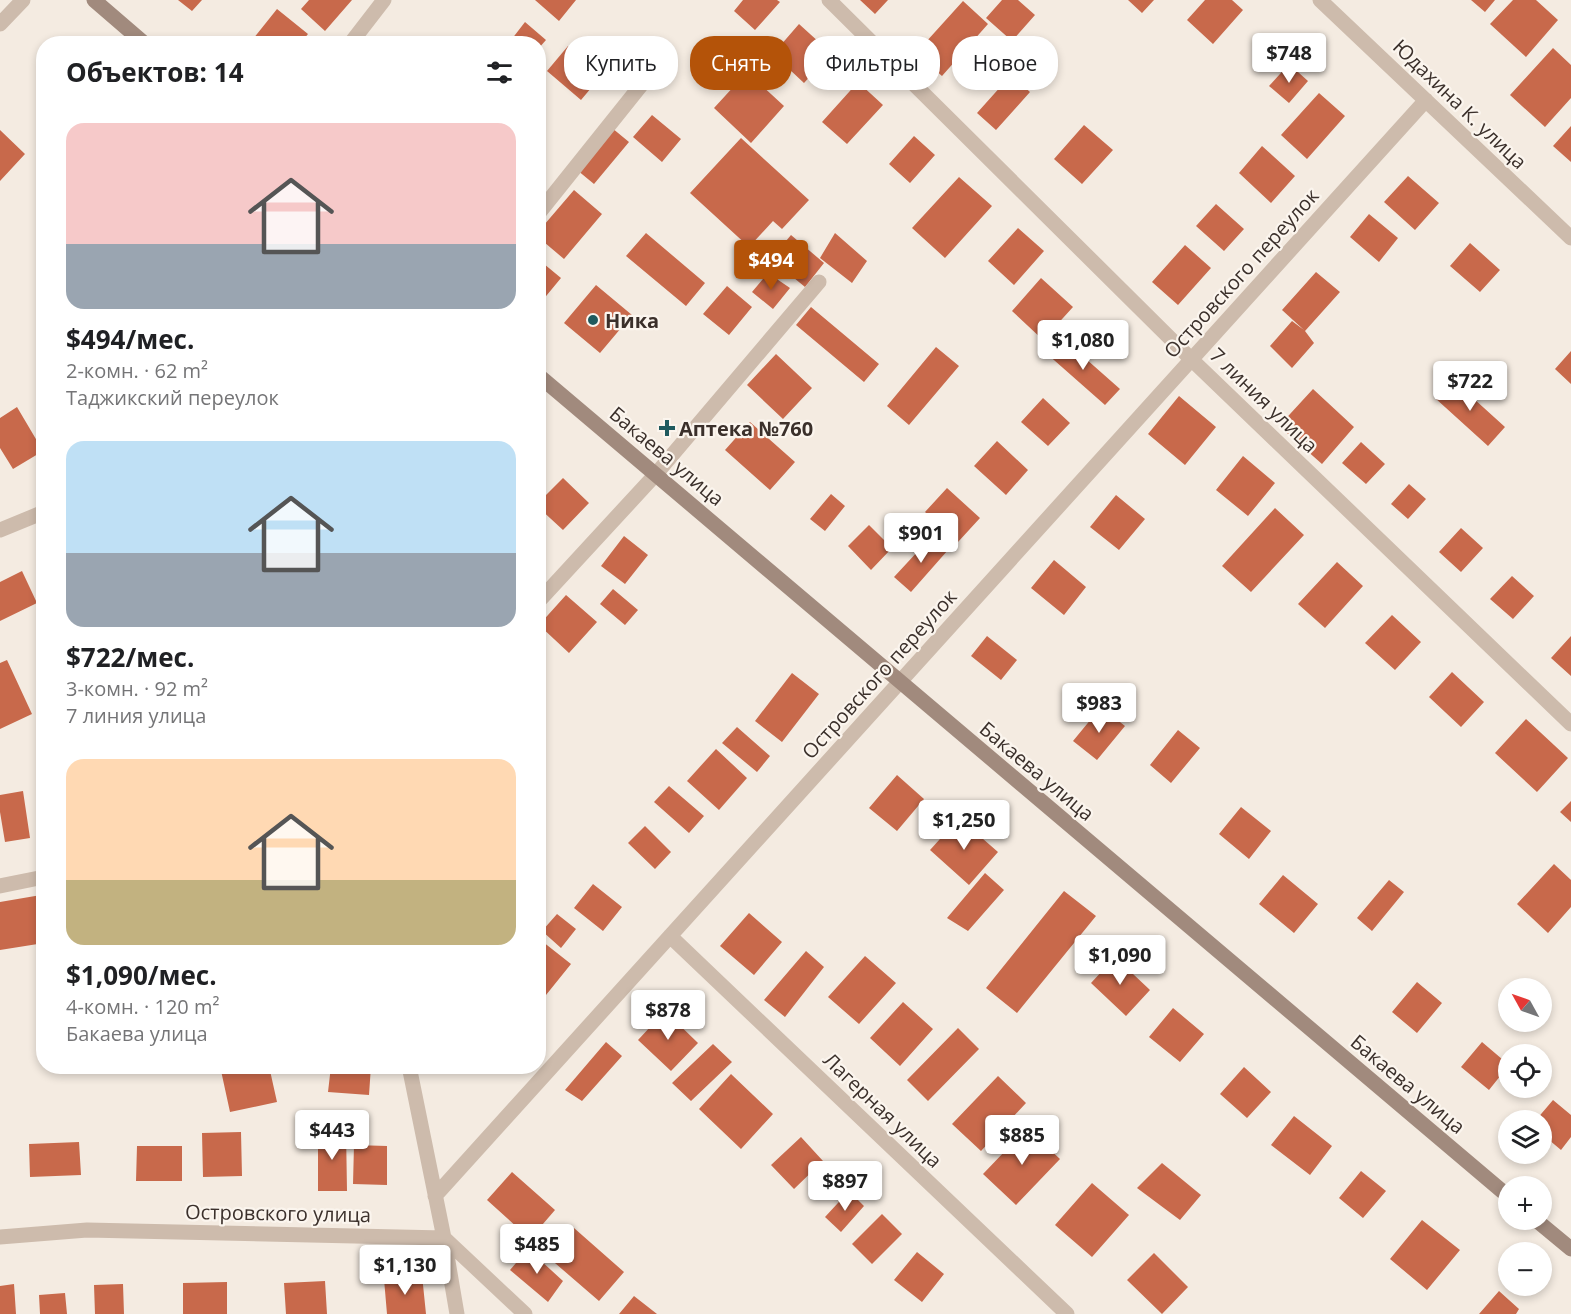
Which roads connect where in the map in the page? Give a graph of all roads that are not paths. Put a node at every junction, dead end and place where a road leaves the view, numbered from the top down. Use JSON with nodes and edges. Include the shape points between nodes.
{"nodes":[{"id":1,"x":22,"y":0,"type":"edge"},
{"id":2,"x":94,"y":0,"type":"edge"},
{"id":3,"x":384,"y":0,"type":"edge"},
{"id":4,"x":829,"y":0,"type":"edge"},
{"id":5,"x":1320,"y":0,"type":"edge"},
{"id":6,"x":0,"y":24,"type":"edge"},
{"id":7,"x":136,"y":36,"type":"edge"},
{"id":8,"x":356,"y":36,"type":"edge"},
{"id":9,"x":637,"y":90,"type":"edge"},
{"id":10,"x":1426,"y":100,"type":"junction"},
{"id":11,"x":546,"y":204,"type":"edge"},
{"id":12,"x":1571,"y":238,"type":"edge"},
{"id":13,"x":819,"y":282,"type":"dead end"},
{"id":14,"x":1191,"y":359,"type":"junction"},
{"id":15,"x":546,"y":382,"type":"edge"},
{"id":16,"x":656,"y":474,"type":"junction"},
{"id":17,"x":36,"y":515,"type":"edge"},
{"id":18,"x":0,"y":530,"type":"edge"},
{"id":19,"x":546,"y":593,"type":"edge"},
{"id":20,"x":900,"y":681,"type":"junction"},
{"id":21,"x":1571,"y":724,"type":"edge"},
{"id":22,"x":36,"y":879,"type":"edge"},
{"id":23,"x":0,"y":886,"type":"edge"},
{"id":24,"x":670,"y":936,"type":"junction"},
{"id":25,"x":546,"y":1073,"type":"edge"},
{"id":26,"x":411,"y":1074,"type":"edge"},
{"id":27,"x":545,"y":1074,"type":"edge"},
{"id":28,"x":1498,"y":1188,"type":"edge"},
{"id":29,"x":435,"y":1196,"type":"junction"},
{"id":30,"x":1548,"y":1230,"type":"edge"},
{"id":31,"x":0,"y":1237,"type":"edge"},
{"id":32,"x":444,"y":1238,"type":"junction"},
{"id":33,"x":1571,"y":1249,"type":"edge"},
{"id":34,"x":457,"y":1314,"type":"edge"},
{"id":35,"x":525,"y":1314,"type":"edge"},
{"id":36,"x":1067,"y":1314,"type":"edge"}],
"edges":[{"from":1,"to":6,"type":"street"},
{"from":2,"to":7,"type":"main road"},
{"from":3,"to":8,"type":"street"},
{"from":4,"to":14,"type":"street","name":"7 линия улица"},
{"from":5,"to":10,"type":"street","name":"Юдахина К. улица"},
{"from":9,"to":11,"type":"street"},
{"from":10,"to":12,"type":"street","name":"Юдахина К. улица"},
{"from":10,"to":14,"type":"street","name":"Островского переулок"},
{"from":13,"to":16,"type":"street"},
{"from":14,"to":20,"type":"street","name":"Островского переулок"},
{"from":14,"to":21,"type":"street","name":"7 линия улица"},
{"from":15,"to":16,"type":"main road","name":"Бакаева улица"},
{"from":16,"to":19,"type":"street"},
{"from":16,"to":20,"type":"main road","name":"Бакаева улица"},
{"from":17,"to":18,"type":"street"},
{"from":20,"to":24,"type":"street","name":"Островского переулок"},
{"from":20,"to":28,"type":"main road","name":"Бакаева улица"},
{"from":22,"to":23,"type":"street"},
{"from":24,"to":25,"type":"street","name":"Островского переулок"},
{"from":24,"to":36,"type":"street","name":"Лагерная улица"},
{"from":26,"to":29,"type":"street"},
{"from":27,"to":29,"type":"street","name":"Островского переулок"},
{"from":29,"to":32,"type":"street"},
{"from":30,"to":33,"type":"main road"},
{"from":31,"to":32,"type":"street","name":"Островского улица","via":[[87,1230]]},
{"from":32,"to":34,"type":"street"},
{"from":32,"to":35,"type":"street"}]}
